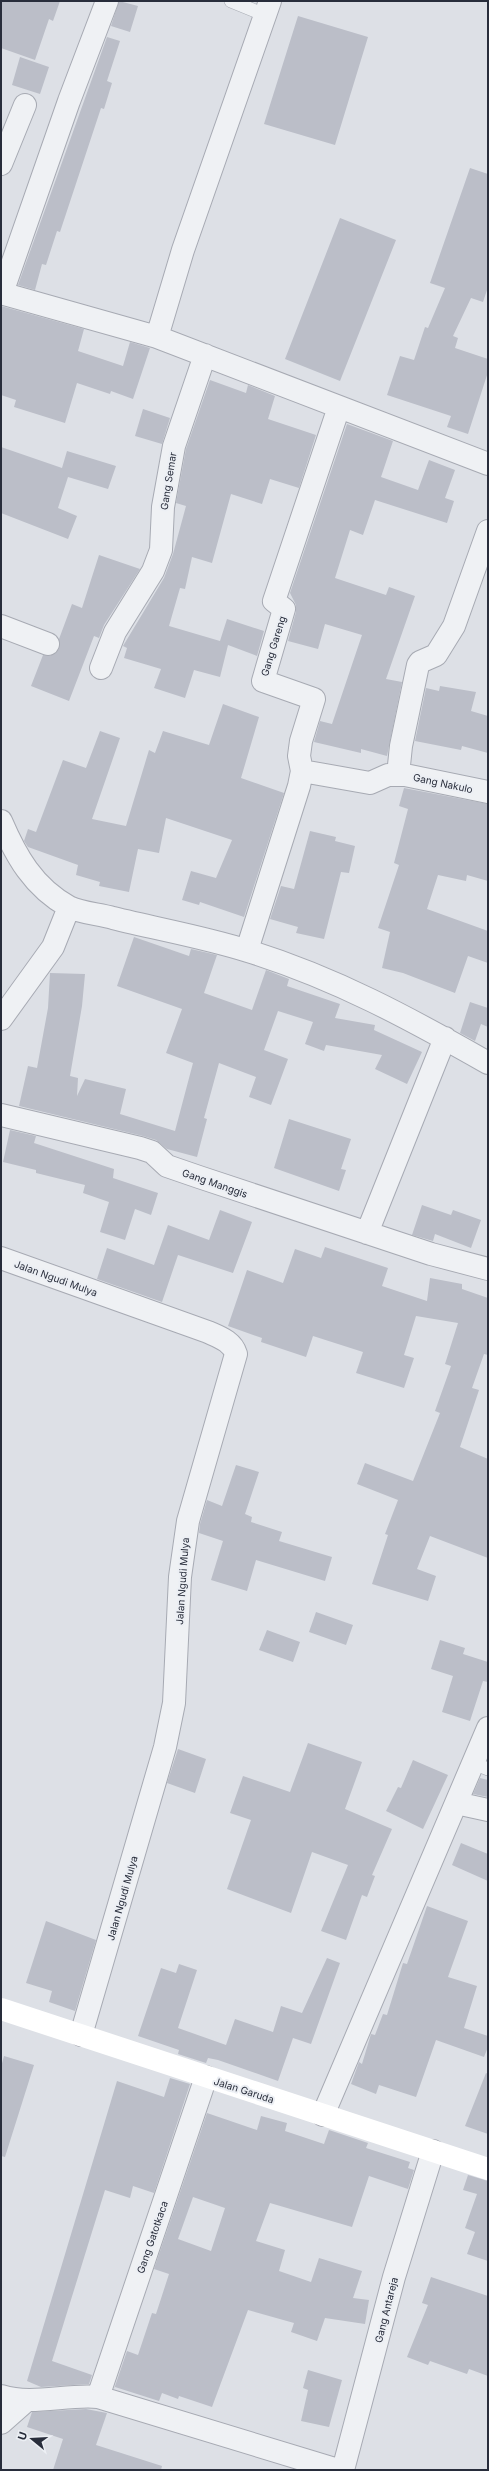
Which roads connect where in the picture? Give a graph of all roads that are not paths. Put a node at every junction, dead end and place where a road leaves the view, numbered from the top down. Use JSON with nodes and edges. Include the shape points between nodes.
{"nodes":[{"id":1,"x":107,"y":1,"type":"edge"},
{"id":2,"x":231,"y":1,"type":"edge"},
{"id":3,"x":267,"y":8,"type":"edge"},
{"id":4,"x":25,"y":105,"type":"dead end"},
{"id":5,"x":1,"y":164,"type":"edge"},
{"id":6,"x":2,"y":293,"type":"edge"},
{"id":7,"x":157,"y":337,"type":"junction"},
{"id":8,"x":205,"y":355,"type":"junction"},
{"id":9,"x":338,"y":407,"type":"junction"},
{"id":10,"x":488,"y":464,"type":"edge"},
{"id":11,"x":488,"y":531,"type":"edge"},
{"id":12,"x":1,"y":626,"type":"edge"},
{"id":13,"x":48,"y":644,"type":"dead end"},
{"id":14,"x":101,"y":668,"type":"dead end"},
{"id":15,"x":302,"y":771,"type":"junction"},
{"id":16,"x":398,"y":775,"type":"junction"},
{"id":17,"x":488,"y":792,"type":"edge"},
{"id":18,"x":1,"y":821,"type":"edge"},
{"id":19,"x":69,"y":907,"type":"junction"},
{"id":20,"x":247,"y":950,"type":"junction"},
{"id":21,"x":1,"y":1019,"type":"edge"},
{"id":22,"x":445,"y":1038,"type":"junction"},
{"id":23,"x":488,"y":1063,"type":"edge"},
{"id":24,"x":1,"y":1115,"type":"edge"},
{"id":25,"x":367,"y":1233,"type":"junction"},
{"id":26,"x":1,"y":1258,"type":"edge"},
{"id":27,"x":488,"y":1269,"type":"edge"},
{"id":28,"x":488,"y":1728,"type":"edge"},
{"id":29,"x":480,"y":1766,"type":"edge"},
{"id":30,"x":456,"y":1803,"type":"junction"},
{"id":31,"x":488,"y":1810,"type":"edge"},
{"id":32,"x":1,"y":2009,"type":"edge"},
{"id":33,"x":81,"y":2035,"type":"junction"},
{"id":34,"x":206,"y":2077,"type":"junction"},
{"id":35,"x":323,"y":2115,"type":"junction"},
{"id":36,"x":433,"y":2151,"type":"junction"},
{"id":37,"x":488,"y":2169,"type":"edge"},
{"id":38,"x":1,"y":2396,"type":"edge"},
{"id":39,"x":98,"y":2397,"type":"junction"},
{"id":40,"x":27,"y":2400,"type":"junction"},
{"id":41,"x":1,"y":2422,"type":"edge"},
{"id":42,"x":286,"y":2462,"type":"edge"},
{"id":43,"x":338,"y":2470,"type":"edge"},
{"id":44,"x":343,"y":2470,"type":"edge"}],
"edges":[{"from":1,"to":6,"type":"street"},
{"from":2,"to":3,"type":"lane"},
{"from":3,"to":7,"type":"street","via":[[183,250]]},
{"from":4,"to":5,"type":"street"},
{"from":6,"to":7,"type":"street"},
{"from":7,"to":8,"type":"street"},
{"from":8,"to":9,"type":"street"},
{"from":8,"to":14,"type":"street","name":"Gang Semar","via":[[174,446],[163,507],[161,550],[153,570],[115,632]]},
{"from":9,"to":10,"type":"street"},
{"from":9,"to":15,"type":"street","name":"Gang Gareng","via":[[274,600],[284,609],[262,681],[314,699],[300,748]]},
{"from":11,"to":16,"type":"street","via":[[454,626],[436,655],[418,665],[401,746]]},
{"from":12,"to":13,"type":"street"},
{"from":15,"to":16,"type":"street","name":"Gang Nakulo","via":[[370,783],[388,775]]},
{"from":15,"to":20,"type":"street","name":"Gang Gareng"},
{"from":16,"to":17,"type":"street","name":"Gang Nakulo","via":[[421,777]]},
{"from":18,"to":19,"type":"street","via":[[9,843],[23,867],[35,881]]},
{"from":19,"to":20,"type":"street"},
{"from":19,"to":21,"type":"street","via":[[53,947]]},
{"from":20,"to":22,"type":"street","via":[[347,987]]},
{"from":22,"to":23,"type":"street"},
{"from":22,"to":25,"type":"street"},
{"from":24,"to":25,"type":"street","name":"Gang Manggis","via":[[140,1148],[152,1152],[167,1166]]},
{"from":25,"to":27,"type":"street","name":"Gang Manggis"},
{"from":26,"to":33,"type":"street","name":"Jalan Ngudi Mulya","via":[[208,1332],[224,1339],[234,1348],[236,1354],[188,1521],[180,1577],[174,1703],[165,1747]]},
{"from":28,"to":29,"type":"street"},
{"from":29,"to":30,"type":"street"},
{"from":30,"to":31,"type":"street"},
{"from":30,"to":35,"type":"street"},
{"from":32,"to":33,"type":"main road","name":"Jalan Garuda"},
{"from":33,"to":34,"type":"main road","name":"Jalan Garuda"},
{"from":34,"to":35,"type":"main road","name":"Jalan Garuda"},
{"from":34,"to":39,"type":"street","name":"Gang Gatotkaca"},
{"from":35,"to":36,"type":"main road","name":"Jalan Garuda"},
{"from":36,"to":37,"type":"main road","name":"Jalan Garuda"},
{"from":36,"to":44,"type":"street","name":"Gang Antareja","via":[[394,2277]]},
{"from":38,"to":40,"type":"street"},
{"from":39,"to":40,"type":"street","via":[[79,2395]]},
{"from":39,"to":42,"type":"street"},
{"from":40,"to":41,"type":"street"},
{"from":42,"to":43,"type":"street"}]}
